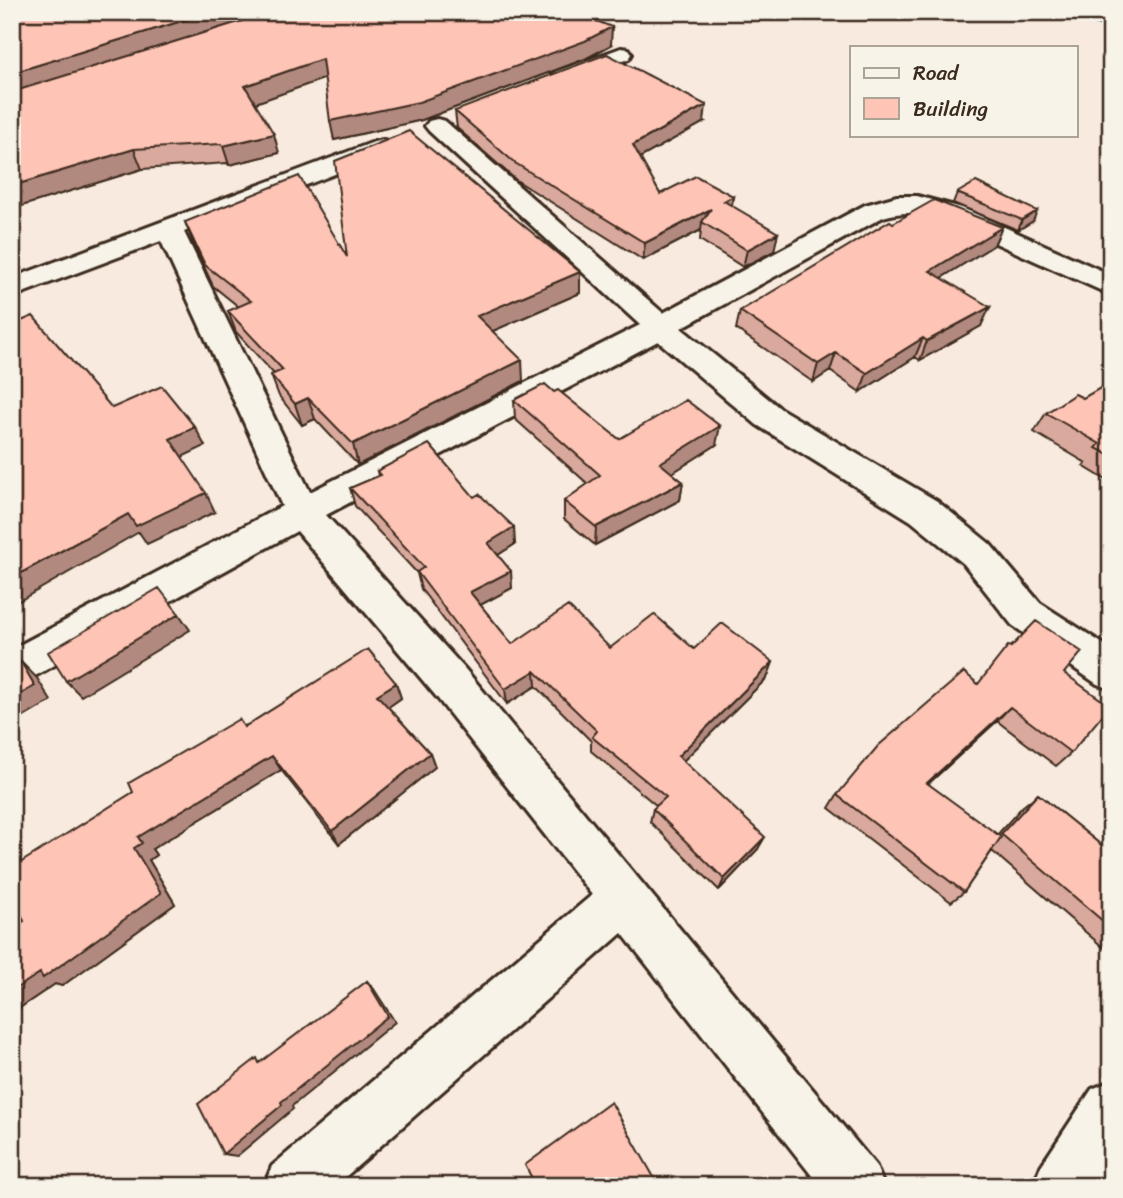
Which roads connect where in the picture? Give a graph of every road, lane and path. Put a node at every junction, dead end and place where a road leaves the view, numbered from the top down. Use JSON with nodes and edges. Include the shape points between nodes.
{"nodes":[{"id":1,"x":621,"y":54,"type":"dead end"},
{"id":2,"x":535,"y":88,"type":"edge"},
{"id":3,"x":168,"y":227,"type":"junction"},
{"id":4,"x":1111,"y":286,"type":"edge"},
{"id":5,"x":12,"y":288,"type":"edge"},
{"id":6,"x":660,"y":327,"type":"junction"},
{"id":7,"x":302,"y":512,"type":"junction"},
{"id":8,"x":12,"y":669,"type":"edge"},
{"id":9,"x":1111,"y":671,"type":"edge"},
{"id":10,"x":625,"y":898,"type":"junction"},
{"id":11,"x":1111,"y":1108,"type":"edge"},
{"id":12,"x":292,"y":1186,"type":"edge"},
{"id":13,"x":856,"y":1186,"type":"edge"},
{"id":14,"x":1061,"y":1186,"type":"edge"}],
"edges":[{"from":1,"to":2,"type":"street"},
{"from":3,"to":5,"type":"street"},
{"from":3,"to":6,"type":"street","via":[[428,130]]},
{"from":3,"to":7,"type":"street"},
{"from":4,"to":6,"type":"street","via":[[953,214],[917,204],[897,204],[874,211]]},
{"from":6,"to":7,"type":"street"},
{"from":6,"to":9,"type":"street","via":[[769,417],[925,511],[977,554],[1026,614]]},
{"from":7,"to":8,"type":"street"},
{"from":7,"to":10,"type":"street","via":[[450,682]]},
{"from":10,"to":12,"type":"street"},
{"from":10,"to":13,"type":"street"},
{"from":11,"to":14,"type":"street"}]}
